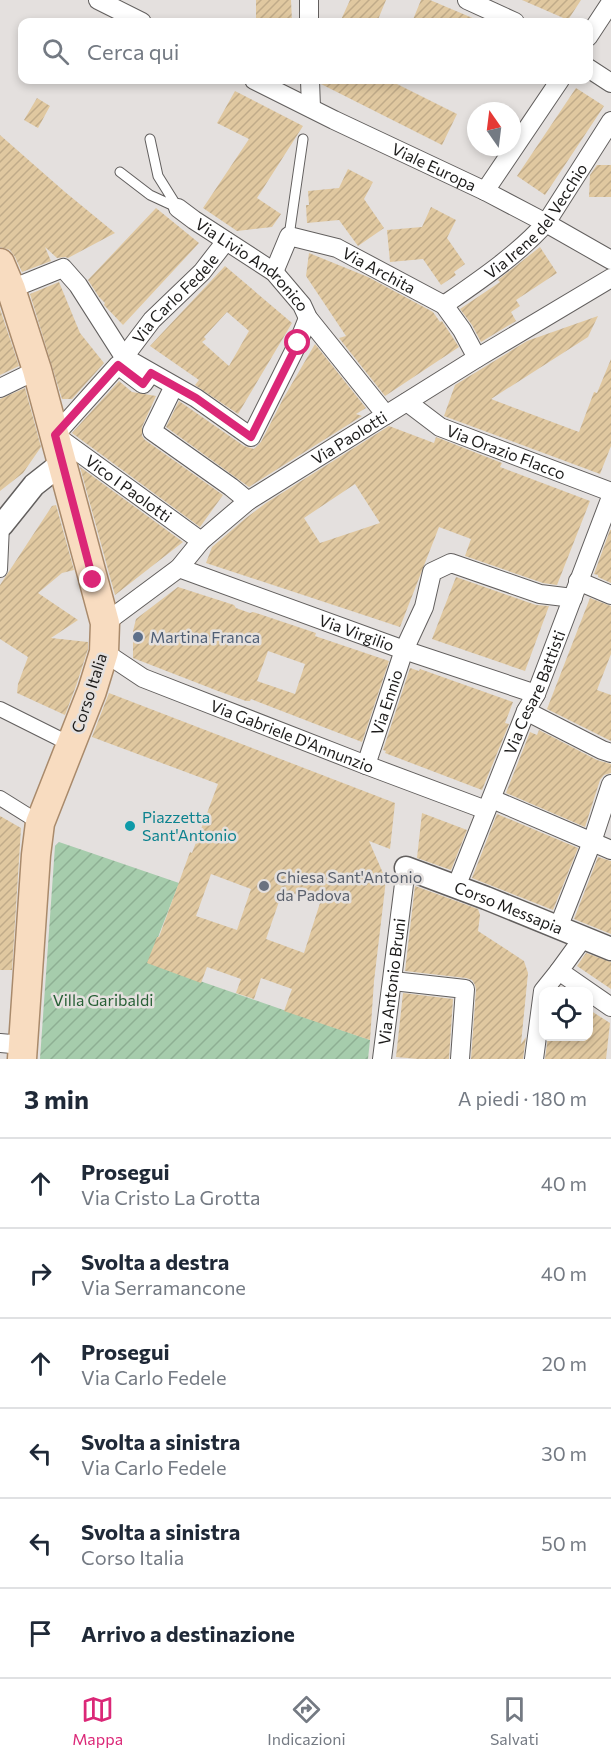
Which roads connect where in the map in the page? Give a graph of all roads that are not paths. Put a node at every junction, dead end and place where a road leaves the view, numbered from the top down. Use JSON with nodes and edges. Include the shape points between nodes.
{"nodes":[{"id":1,"x":98,"y":0,"type":"edge"},
{"id":2,"x":309,"y":0,"type":"edge"},
{"id":3,"x":467,"y":0,"type":"edge"},
{"id":4,"x":611,"y":2,"type":"edge"},
{"id":5,"x":134,"y":18,"type":"edge"},
{"id":6,"x":309,"y":18,"type":"edge"},
{"id":7,"x":506,"y":18,"type":"edge"},
{"id":8,"x":593,"y":29,"type":"edge"},
{"id":9,"x":593,"y":71,"type":"edge"},
{"id":10,"x":611,"y":83,"type":"edge"},
{"id":11,"x":262,"y":84,"type":"edge"},
{"id":12,"x":310,"y":84,"type":"edge"},
{"id":13,"x":557,"y":84,"type":"edge"},
{"id":14,"x":311,"y":108,"type":"junction"},
{"id":15,"x":611,"y":121,"type":"edge"},
{"id":16,"x":150,"y":139,"type":"dead end"},
{"id":17,"x":303,"y":139,"type":"dead end"},
{"id":18,"x":120,"y":172,"type":"dead end"},
{"id":19,"x":485,"y":191,"type":"junction"},
{"id":20,"x":178,"y":208,"type":"junction"},
{"id":21,"x":546,"y":223,"type":"junction"},
{"id":22,"x":289,"y":236,"type":"junction"},
{"id":23,"x":226,"y":241,"type":"junction"},
{"id":24,"x":611,"y":260,"type":"edge"},
{"id":25,"x":0,"y":263,"type":"edge"},
{"id":26,"x":274,"y":272,"type":"junction"},
{"id":27,"x":611,"y":278,"type":"edge"},
{"id":28,"x":10,"y":289,"type":"junction"},
{"id":29,"x":444,"y":305,"type":"junction"},
{"id":30,"x":308,"y":318,"type":"junction"},
{"id":31,"x":124,"y":357,"type":"junction"},
{"id":32,"x":477,"y":358,"type":"junction"},
{"id":33,"x":37,"y":370,"type":"junction"},
{"id":34,"x":151,"y":373,"type":"junction"},
{"id":35,"x":174,"y":386,"type":"junction"},
{"id":36,"x":0,"y":388,"type":"edge"},
{"id":37,"x":407,"y":402,"type":"junction"},
{"id":38,"x":386,"y":415,"type":"junction"},
{"id":39,"x":55,"y":435,"type":"junction"},
{"id":40,"x":62,"y":464,"type":"junction"},
{"id":41,"x":611,"y":492,"type":"edge"},
{"id":42,"x":611,"y":497,"type":"edge"},
{"id":43,"x":248,"y":501,"type":"junction"},
{"id":44,"x":1,"y":525,"type":"edge"},
{"id":45,"x":201,"y":541,"type":"junction"},
{"id":46,"x":179,"y":568,"type":"junction"},
{"id":47,"x":0,"y":570,"type":"edge"},
{"id":48,"x":575,"y":589,"type":"junction"},
{"id":49,"x":611,"y":594,"type":"edge"},
{"id":50,"x":105,"y":623,"type":"junction"},
{"id":51,"x":404,"y":650,"type":"junction"},
{"id":52,"x":104,"y":652,"type":"junction"},
{"id":53,"x":536,"y":694,"type":"junction"},
{"id":54,"x":0,"y":709,"type":"edge"},
{"id":55,"x":526,"y":711,"type":"junction"},
{"id":56,"x":72,"y":745,"type":"junction"},
{"id":57,"x":611,"y":753,"type":"edge"},
{"id":58,"x":366,"y":765,"type":"junction"},
{"id":59,"x":611,"y":784,"type":"edge"},
{"id":60,"x":0,"y":798,"type":"edge"},
{"id":61,"x":489,"y":805,"type":"junction"},
{"id":62,"x":40,"y":824,"type":"junction"},
{"id":63,"x":592,"y":842,"type":"junction"},
{"id":64,"x":611,"y":850,"type":"edge"},
{"id":65,"x":406,"y":868,"type":"joint"},
{"id":66,"x":456,"y":887,"type":"junction"},
{"id":67,"x":558,"y":927,"type":"junction"},
{"id":68,"x":583,"y":938,"type":"junction"},
{"id":69,"x":611,"y":949,"type":"edge"},
{"id":70,"x":559,"y":971,"type":"junction"},
{"id":71,"x":393,"y":981,"type":"junction"},
{"id":72,"x":611,"y":1007,"type":"edge"},
{"id":73,"x":15,"y":1049,"type":"edge"},
{"id":74,"x":382,"y":1059,"type":"edge"},
{"id":75,"x":460,"y":1059,"type":"edge"},
{"id":76,"x":534,"y":1059,"type":"edge"}],
"edges":[{"from":1,"to":5,"type":"street"},
{"from":2,"to":6,"type":"street"},
{"from":3,"to":7,"type":"street"},
{"from":4,"to":8,"type":"street"},
{"from":9,"to":10,"type":"street"},
{"from":11,"to":14,"type":"street","name":"Viale Europa"},
{"from":12,"to":14,"type":"street"},
{"from":13,"to":19,"type":"street"},
{"from":14,"to":19,"type":"street","name":"Viale Europa"},
{"from":15,"to":21,"type":"street","name":"Via Irene del Vecchio"},
{"from":16,"to":20,"type":"lane","via":[[158,176]]},
{"from":17,"to":22,"type":"lane"},
{"from":18,"to":20,"type":"lane","via":[[150,195]]},
{"from":19,"to":21,"type":"street","name":"Viale Europa"},
{"from":20,"to":23,"type":"street","name":"Via Livio Andronico"},
{"from":21,"to":24,"type":"street","name":"Viale Europa"},
{"from":21,"to":29,"type":"street","name":"Via Irene del Vecchio","via":[[498,267]]},
{"from":22,"to":26,"type":"street"},
{"from":22,"to":29,"type":"street","name":"Via Archita","via":[[337,248]]},
{"from":23,"to":26,"type":"street","name":"Via Livio Andronico"},
{"from":23,"to":31,"type":"street","name":"Via Carlo Fedele","via":[[202,272],[152,320]]},
{"from":25,"to":28,"type":"main road","name":"Corso Italia"},
{"from":26,"to":30,"type":"street","name":"Via Livio Andronico"},
{"from":27,"to":32,"type":"street","name":"Via Paolotti"},
{"from":28,"to":31,"type":"street","via":[[63,268]]},
{"from":28,"to":33,"type":"main road","name":"Corso Italia"},
{"from":29,"to":32,"type":"street","name":"Via Archita"},
{"from":30,"to":35,"type":"street","via":[[251,437]]},
{"from":30,"to":38,"type":"street","name":"Via Livio Andronico"},
{"from":31,"to":34,"type":"street"},
{"from":32,"to":37,"type":"street","name":"Via Paolotti"},
{"from":33,"to":36,"type":"street"},
{"from":33,"to":39,"type":"main road","name":"Corso Italia"},
{"from":34,"to":35,"type":"street"},
{"from":34,"to":39,"type":"street","via":[[143,384],[118,365]]},
{"from":35,"to":43,"type":"street","via":[[152,431]]},
{"from":37,"to":38,"type":"street","name":"Via Paolotti"},
{"from":37,"to":41,"type":"street","name":"Via Orazio Flacco","via":[[440,427]]},
{"from":38,"to":43,"type":"street","name":"Via Paolotti"},
{"from":39,"to":40,"type":"main road","name":"Corso Italia"},
{"from":39,"to":45,"type":"street","name":"Vico I Paolotti"},
{"from":40,"to":44,"type":"street","via":[[34,485]]},
{"from":40,"to":50,"type":"main road","name":"Corso Italia"},
{"from":42,"to":48,"type":"street","name":"Via Cesare Battisti"},
{"from":43,"to":45,"type":"street","name":"Via Paolotti"},
{"from":44,"to":47,"type":"street"},
{"from":45,"to":46,"type":"street","name":"Via Paolotti"},
{"from":46,"to":50,"type":"street","name":"Via Paolotti"},
{"from":46,"to":51,"type":"street","name":"Via Virgilio"},
{"from":48,"to":49,"type":"street"},
{"from":48,"to":51,"type":"street","name":"Via Ennio","via":[[540,594],[451,562],[432,572],[424,607]]},
{"from":48,"to":53,"type":"street","name":"Via Cesare Battisti"},
{"from":50,"to":52,"type":"main road","name":"Corso Italia"},
{"from":51,"to":53,"type":"street","name":"Via Virgilio"},
{"from":51,"to":58,"type":"street","name":"Via Ennio"},
{"from":52,"to":56,"type":"main road","name":"Corso Italia"},
{"from":52,"to":58,"type":"street","name":"Via Gabriele D'Annunzio","via":[[143,678]]},
{"from":53,"to":55,"type":"street","name":"Via Cesare Battisti"},
{"from":54,"to":56,"type":"street"},
{"from":55,"to":57,"type":"street"},
{"from":55,"to":61,"type":"street","name":"Via Cesare Battisti"},
{"from":56,"to":62,"type":"main road","name":"Corso Italia"},
{"from":58,"to":61,"type":"street","name":"Via Gabriele D'Annunzio"},
{"from":59,"to":63,"type":"street"},
{"from":60,"to":62,"type":"street"},
{"from":61,"to":63,"type":"street","name":"Via Gabriele D'Annunzio"},
{"from":61,"to":66,"type":"street","name":"Via Cesare Battisti"},
{"from":62,"to":73,"type":"main road","name":"Corso Italia"},
{"from":63,"to":64,"type":"street","name":"Via Gabriele D'Annunzio"},
{"from":63,"to":67,"type":"street"},
{"from":65,"to":66,"type":"street","name":"Corso Messapia"},
{"from":65,"to":71,"type":"street","name":"Via Antonio Bruni"},
{"from":66,"to":67,"type":"street","name":"Corso Messapia"},
{"from":67,"to":68,"type":"street","name":"Corso Messapia"},
{"from":68,"to":69,"type":"street","name":"Corso Messapia"},
{"from":68,"to":70,"type":"street"},
{"from":70,"to":72,"type":"street"},
{"from":70,"to":76,"type":"street","via":[[543,991]]},
{"from":71,"to":74,"type":"street","name":"Via Antonio Bruni"},
{"from":71,"to":75,"type":"street","via":[[465,989]]}]}
